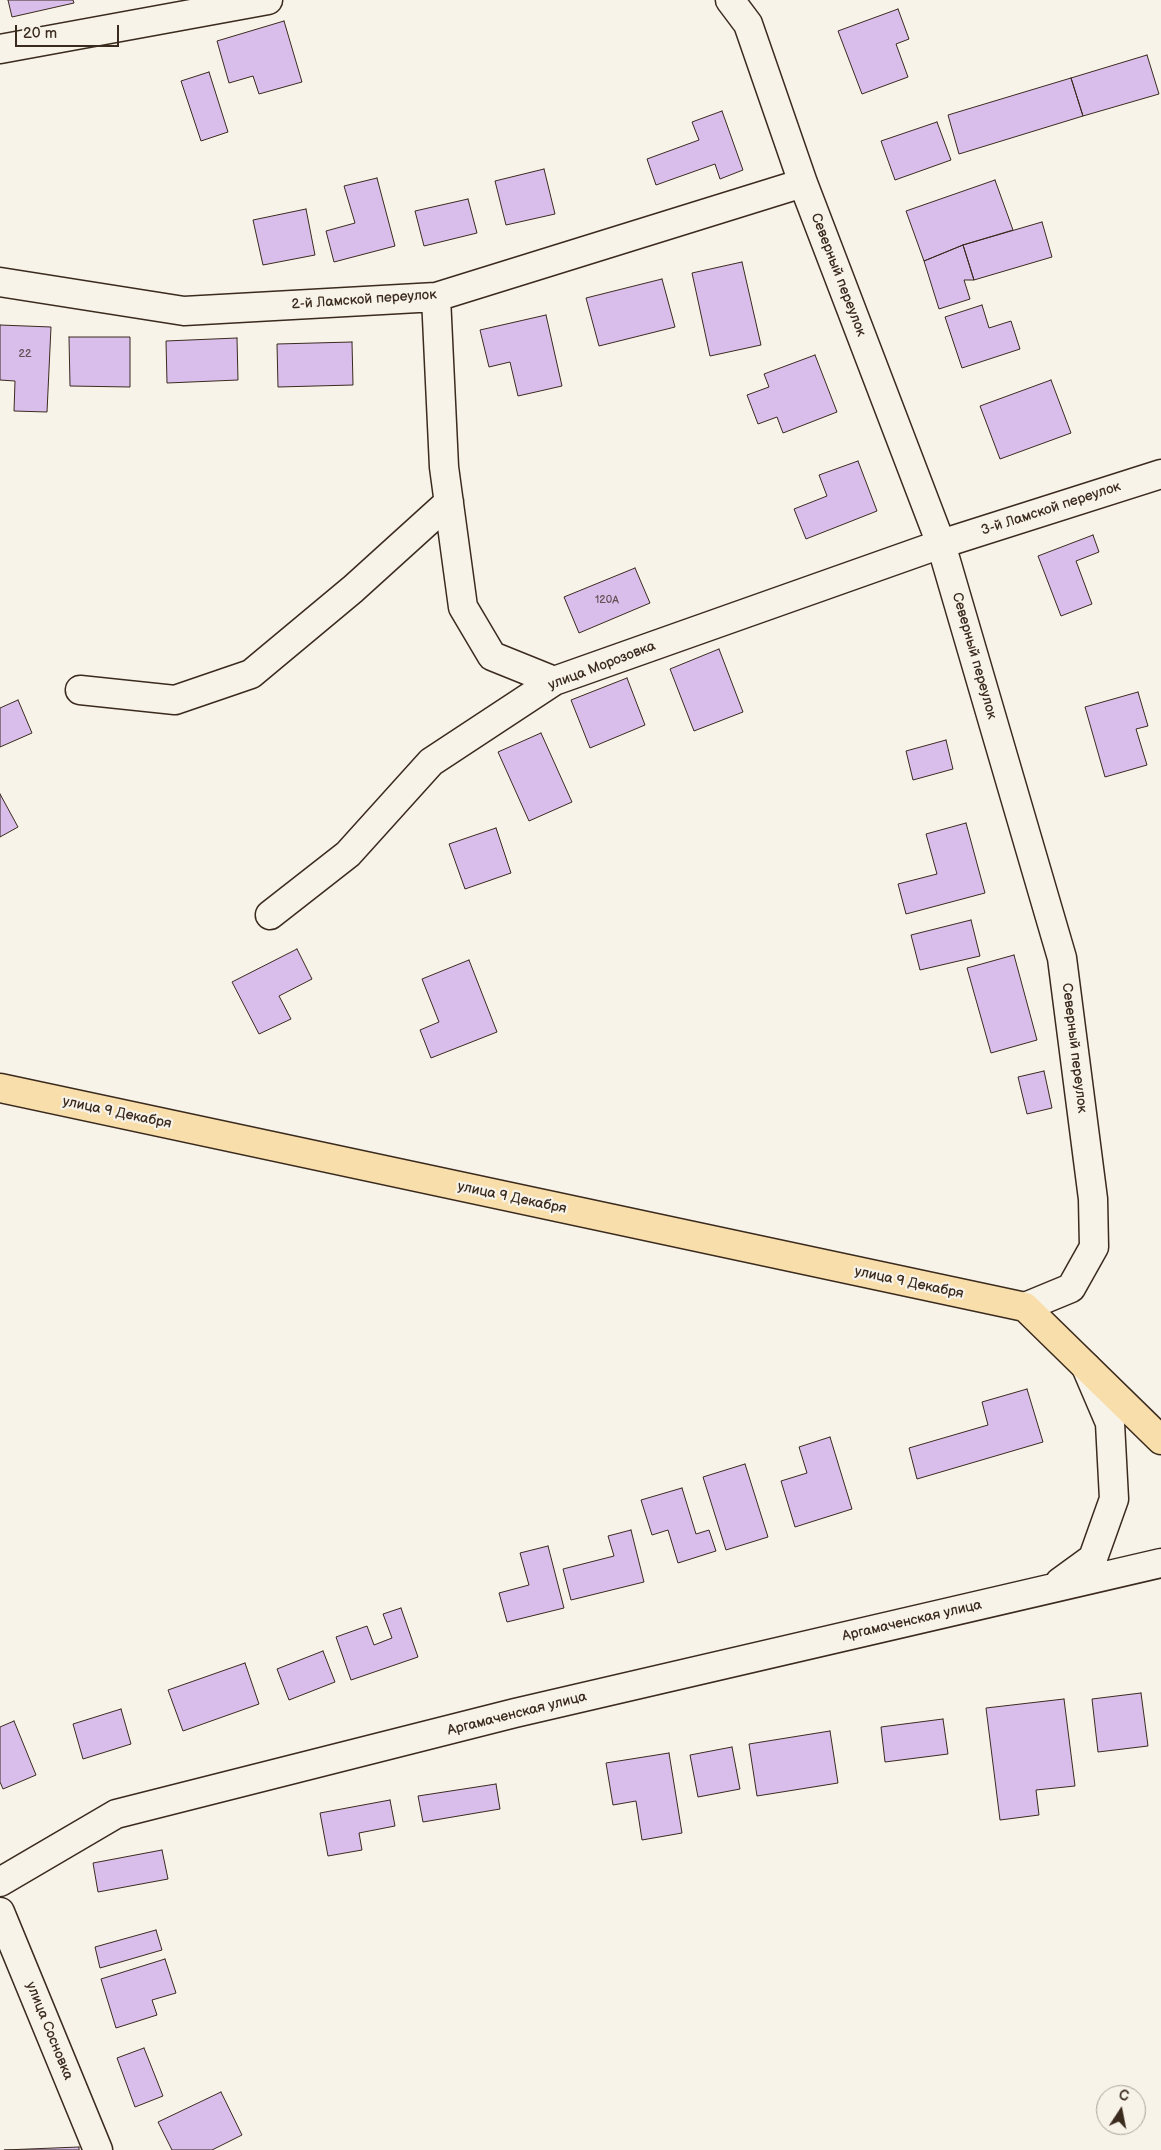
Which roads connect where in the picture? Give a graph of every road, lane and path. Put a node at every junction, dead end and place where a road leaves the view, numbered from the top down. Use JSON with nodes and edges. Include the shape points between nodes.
{"nodes":[{"id":1,"x":268,"y":0,"type":"edge"},
{"id":2,"x":730,"y":0,"type":"edge"},
{"id":3,"x":0,"y":49,"type":"edge"},
{"id":4,"x":803,"y":183,"type":"junction"},
{"id":5,"x":0,"y":282,"type":"edge"},
{"id":6,"x":436,"y":297,"type":"junction"},
{"id":7,"x":1161,"y":474,"type":"edge"},
{"id":8,"x":449,"y":502,"type":"junction"},
{"id":9,"x":942,"y":544,"type":"junction"},
{"id":10,"x":554,"y":681,"type":"junction"},
{"id":11,"x":80,"y":690,"type":"dead end"},
{"id":12,"x":270,"y":915,"type":"dead end"},
{"id":13,"x":0,"y":1088,"type":"edge"},
{"id":14,"x":1025,"y":1307,"type":"junction"},
{"id":15,"x":1086,"y":1366,"type":"junction"},
{"id":16,"x":1161,"y":1440,"type":"edge"},
{"id":17,"x":1161,"y":1563,"type":"edge"},
{"id":18,"x":1051,"y":1588,"type":"junction"},
{"id":19,"x":0,"y":1882,"type":"edge"},
{"id":20,"x":0,"y":1912,"type":"edge"},
{"id":21,"x":98,"y":2150,"type":"edge"}],
"edges":[{"from":1,"to":3,"type":"street"},
{"from":2,"to":4,"type":"street","name":"Северный переулок","via":[[748,24]]},
{"from":4,"to":6,"type":"street","name":"2-й Ламской переулок"},
{"from":4,"to":9,"type":"street","name":"Северный переулок"},
{"from":5,"to":6,"type":"street","name":"2-й Ламской переулок","via":[[184,311]]},
{"from":6,"to":8,"type":"street","via":[[444,467]]},
{"from":7,"to":9,"type":"street","name":"3-й Ламской переулок"},
{"from":8,"to":10,"type":"street","via":[[463,606],[487,648],[492,656]]},
{"from":8,"to":11,"type":"street","via":[[252,674],[175,700]]},
{"from":9,"to":10,"type":"street","name":"улица Морозовка"},
{"from":9,"to":14,"type":"street","name":"Северный переулок","via":[[1062,958],[1093,1198],[1094,1248],[1071,1288]]},
{"from":10,"to":12,"type":"street","name":"улица Морозовка","via":[[430,762],[348,854]]},
{"from":13,"to":14,"type":"main road","name":"улица 9 Декабря"},
{"from":14,"to":15,"type":"main road"},
{"from":15,"to":16,"type":"main road"},
{"from":15,"to":18,"type":"street","via":[[1110,1424],[1114,1499],[1093,1558]]},
{"from":17,"to":18,"type":"street","name":"Аргамаченская улица"},
{"from":18,"to":19,"type":"street","name":"Аргамаченская улица","via":[[515,1713],[116,1814]]},
{"from":20,"to":21,"type":"street","name":"улица Сосновка"}]}
